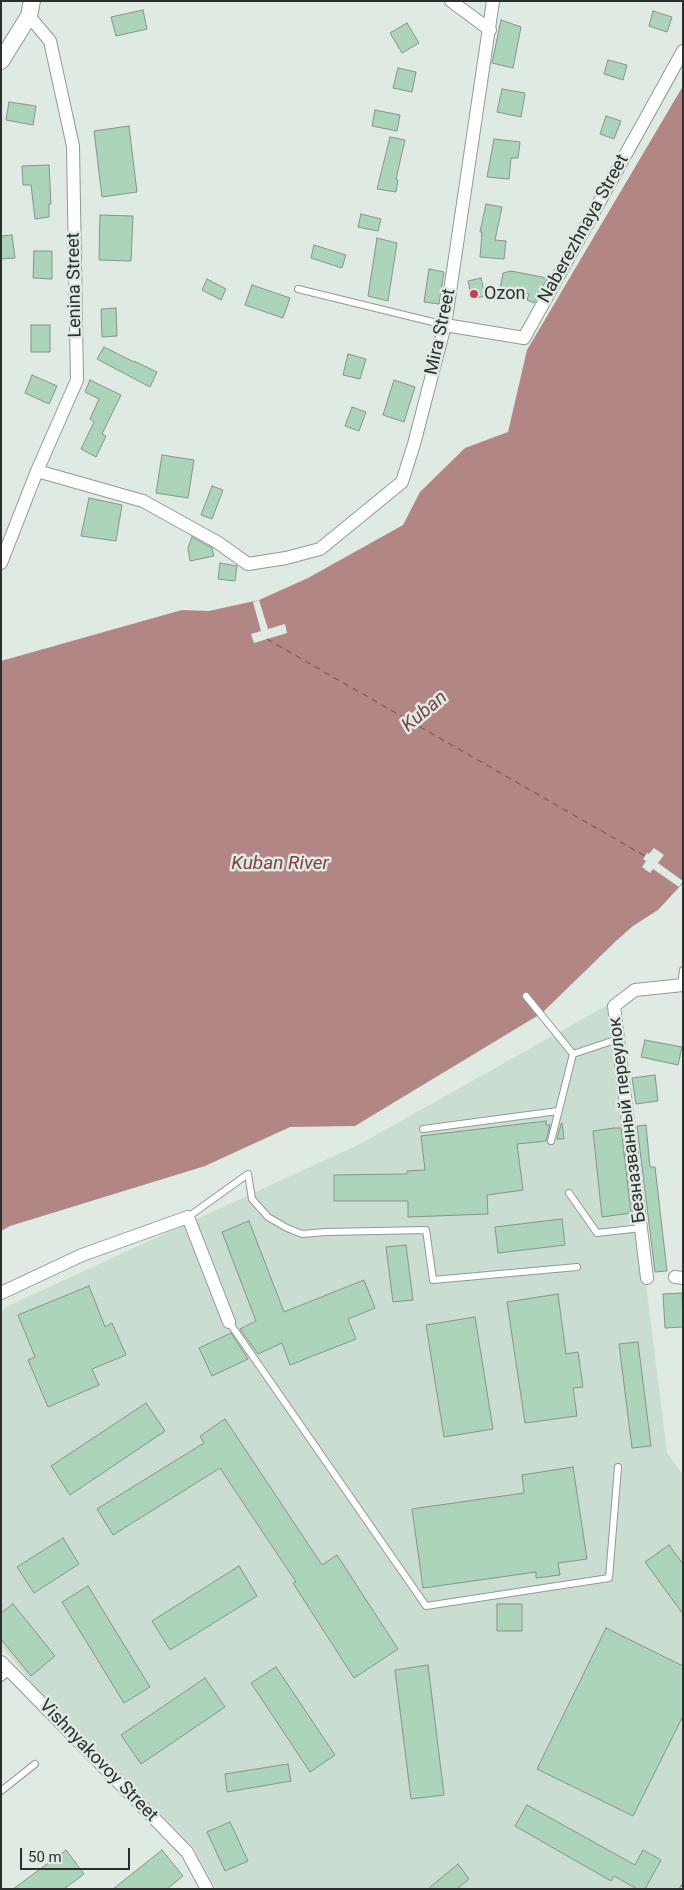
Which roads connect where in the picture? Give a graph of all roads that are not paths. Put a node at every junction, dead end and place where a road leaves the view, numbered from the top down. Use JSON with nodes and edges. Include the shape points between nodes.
{"nodes":[{"id":1,"x":451,"y":1,"type":"edge"},
{"id":2,"x":493,"y":1,"type":"edge"},
{"id":3,"x":31,"y":8,"type":"edge"},
{"id":4,"x":490,"y":30,"type":"junction"},
{"id":5,"x":683,"y":51,"type":"edge"},
{"id":6,"x":1,"y":61,"type":"edge"},
{"id":7,"x":298,"y":289,"type":"dead end"},
{"id":8,"x":445,"y":324,"type":"junction"},
{"id":9,"x":37,"y":471,"type":"junction"},
{"id":10,"x":1,"y":563,"type":"edge"},
{"id":11,"x":683,"y":970,"type":"edge"},
{"id":12,"x":682,"y":985,"type":"edge"},
{"id":13,"x":526,"y":996,"type":"dead end"},
{"id":14,"x":618,"y":1039,"type":"junction"},
{"id":15,"x":573,"y":1054,"type":"junction"},
{"id":16,"x":558,"y":1111,"type":"junction"},
{"id":17,"x":423,"y":1129,"type":"dead end"},
{"id":18,"x":551,"y":1141,"type":"dead end"},
{"id":19,"x":569,"y":1193,"type":"dead end"},
{"id":20,"x":188,"y":1217,"type":"junction"},
{"id":21,"x":641,"y":1228,"type":"junction"},
{"id":22,"x":578,"y":1267,"type":"dead end"},
{"id":23,"x":647,"y":1278,"type":"dead end"},
{"id":24,"x":1,"y":1293,"type":"edge"},
{"id":25,"x":229,"y":1322,"type":"joint"},
{"id":26,"x":618,"y":1467,"type":"dead end"},
{"id":27,"x":4,"y":1670,"type":"edge"},
{"id":28,"x":35,"y":1764,"type":"dead end"},
{"id":29,"x":1,"y":1791,"type":"edge"},
{"id":30,"x":206,"y":1889,"type":"edge"}],
"edges":[{"from":1,"to":4,"type":"street"},
{"from":2,"to":4,"type":"street","name":"Mira Street"},
{"from":3,"to":6,"type":"street"},
{"from":3,"to":9,"type":"street","name":"Lenina Street","via":[[50,41],[73,146],[77,380]]},
{"from":4,"to":8,"type":"street","name":"Mira Street"},
{"from":5,"to":8,"type":"street","name":"Naberezhnaya Street","via":[[524,338]]},
{"from":7,"to":8,"type":"lane"},
{"from":8,"to":9,"type":"street","name":"Mira Street","via":[[402,482],[320,549],[248,564],[217,542],[142,501]]},
{"from":9,"to":10,"type":"street","name":"Lenina Street"},
{"from":11,"to":12,"type":"lane"},
{"from":12,"to":14,"type":"street","name":"Безназванный переулок","via":[[635,990],[614,1006]]},
{"from":13,"to":15,"type":"lane"},
{"from":14,"to":15,"type":"lane"},
{"from":14,"to":21,"type":"street","name":"Безназванный переулок"},
{"from":15,"to":16,"type":"lane"},
{"from":16,"to":17,"type":"lane"},
{"from":16,"to":18,"type":"lane"},
{"from":19,"to":21,"type":"lane","via":[[597,1233]]},
{"from":20,"to":22,"type":"lane","via":[[248,1174],[252,1199],[268,1216],[302,1234],[426,1230],[433,1280]]},
{"from":20,"to":24,"type":"street","via":[[82,1255]]},
{"from":20,"to":25,"type":"street"},
{"from":21,"to":23,"type":"street","name":"Безназванный переулок"},
{"from":25,"to":26,"type":"lane","via":[[426,1606],[609,1578]]},
{"from":27,"to":30,"type":"street","name":"Vishnyakovoy Street","via":[[187,1852]]},
{"from":28,"to":29,"type":"lane"}]}
